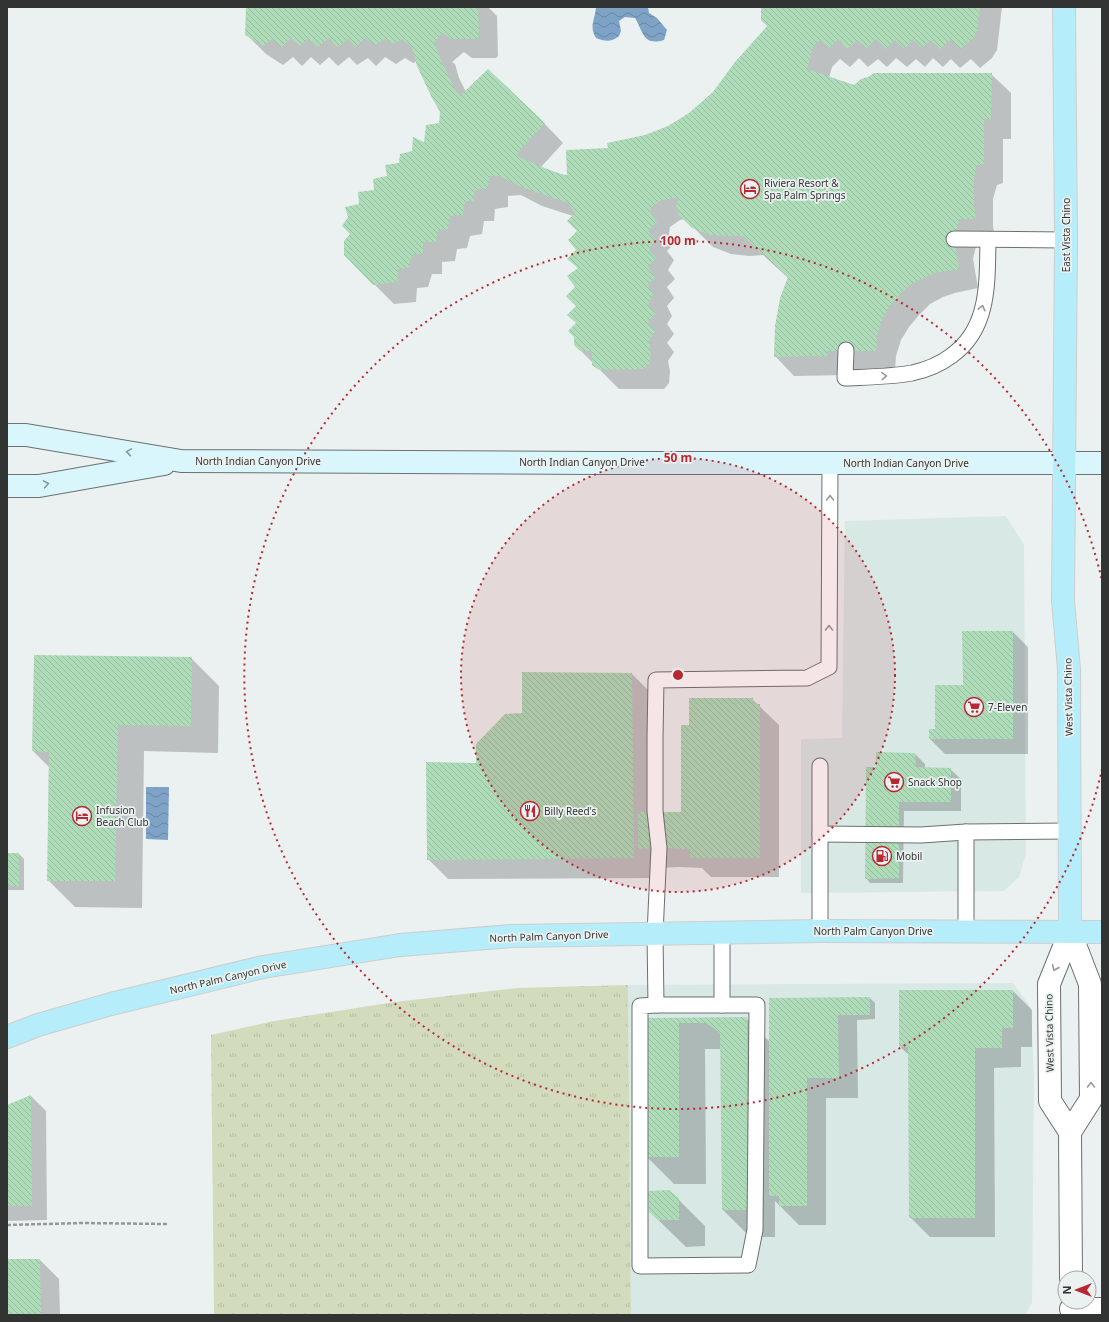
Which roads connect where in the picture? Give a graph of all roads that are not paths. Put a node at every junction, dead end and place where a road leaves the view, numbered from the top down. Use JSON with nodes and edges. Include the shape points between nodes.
{"nodes":[{"id":1,"x":1064,"y":7,"type":"edge"},
{"id":2,"x":954,"y":239,"type":"dead end"},
{"id":3,"x":988,"y":240,"type":"junction"},
{"id":4,"x":1066,"y":240,"type":"junction"},
{"id":5,"x":846,"y":350,"type":"dead end"},
{"id":6,"x":7,"y":435,"type":"edge"},
{"id":7,"x":181,"y":461,"type":"junction"},
{"id":8,"x":1064,"y":462,"type":"junction"},
{"id":9,"x":830,"y":463,"type":"junction"},
{"id":10,"x":1102,"y":463,"type":"edge"},
{"id":11,"x":7,"y":486,"type":"edge"},
{"id":12,"x":820,"y":766,"type":"dead end"},
{"id":13,"x":1070,"y":831,"type":"junction"},
{"id":14,"x":966,"y":832,"type":"junction"},
{"id":15,"x":820,"y":834,"type":"junction"},
{"id":16,"x":820,"y":931,"type":"junction"},
{"id":17,"x":722,"y":932,"type":"junction"},
{"id":18,"x":966,"y":932,"type":"junction"},
{"id":19,"x":1070,"y":932,"type":"junction"},
{"id":20,"x":1102,"y":932,"type":"edge"},
{"id":21,"x":654,"y":934,"type":"junction"},
{"id":22,"x":656,"y":1005,"type":"junction"},
{"id":23,"x":722,"y":1005,"type":"junction"},
{"id":24,"x":7,"y":1037,"type":"edge"},
{"id":25,"x":1070,"y":1132,"type":"junction"},
{"id":26,"x":1071,"y":1270,"type":"edge"}],
"edges":[{"from":1,"to":4,"type":"main road","name":"East Vista Chino"},
{"from":2,"to":3,"type":"lane"},
{"from":3,"to":4,"type":"lane"},
{"from":5,"to":3,"type":"lane","one_way":true,"via":[[845,378],[913,373],[928,369],[956,353],[977,326],[983,309]]},
{"from":4,"to":8,"type":"main road","name":"East Vista Chino"},
{"from":7,"to":6,"type":"main road","name":"North Indian Canyon Drive","one_way":true,"via":[[26,435]]},
{"from":7,"to":9,"type":"main road","name":"North Indian Canyon Drive"},
{"from":11,"to":7,"type":"main road","name":"North Indian Canyon Drive","one_way":true,"via":[[39,486]]},
{"from":8,"to":9,"type":"main road","name":"North Indian Canyon Drive"},
{"from":8,"to":10,"type":"main road","name":"North Indian Canyon Drive"},
{"from":8,"to":13,"type":"main road","name":"West Vista Chino","via":[[1063,601],[1069,669]]},
{"from":21,"to":9,"type":"lane","one_way":true,"via":[[659,848],[655,811],[656,680],[807,678],[829,668]]},
{"from":12,"to":15,"type":"lane"},
{"from":13,"to":14,"type":"lane"},
{"from":13,"to":19,"type":"main road","name":"West Vista Chino"},
{"from":14,"to":15,"type":"lane","via":[[921,835]]},
{"from":14,"to":18,"type":"lane"},
{"from":15,"to":16,"type":"lane"},
{"from":16,"to":17,"type":"main road","name":"North Palm Canyon Drive"},
{"from":16,"to":18,"type":"main road","name":"North Palm Canyon Drive"},
{"from":17,"to":21,"type":"main road","name":"North Palm Canyon Drive"},
{"from":17,"to":23,"type":"lane"},
{"from":18,"to":19,"type":"main road","name":"North Palm Canyon Drive"},
{"from":19,"to":20,"type":"main road","name":"North Palm Canyon Drive"},
{"from":25,"to":19,"type":"street","name":"West Vista Chino","one_way":true,"via":[[1091,1099],[1090,984]]},
{"from":19,"to":25,"type":"street","name":"West Vista Chino","one_way":true,"via":[[1049,984],[1050,1101]]},
{"from":21,"to":22,"type":"lane"},
{"from":21,"to":24,"type":"main road","name":"North Palm Canyon Drive","via":[[512,936],[400,944],[368,949],[255,969],[104,1006]]},
{"from":22,"to":23,"type":"lane"},
{"from":22,"to":23,"type":"lane","via":[[640,1006],[640,1266],[748,1265],[755,1230],[757,1005]]},
{"from":25,"to":26,"type":"street"}]}
